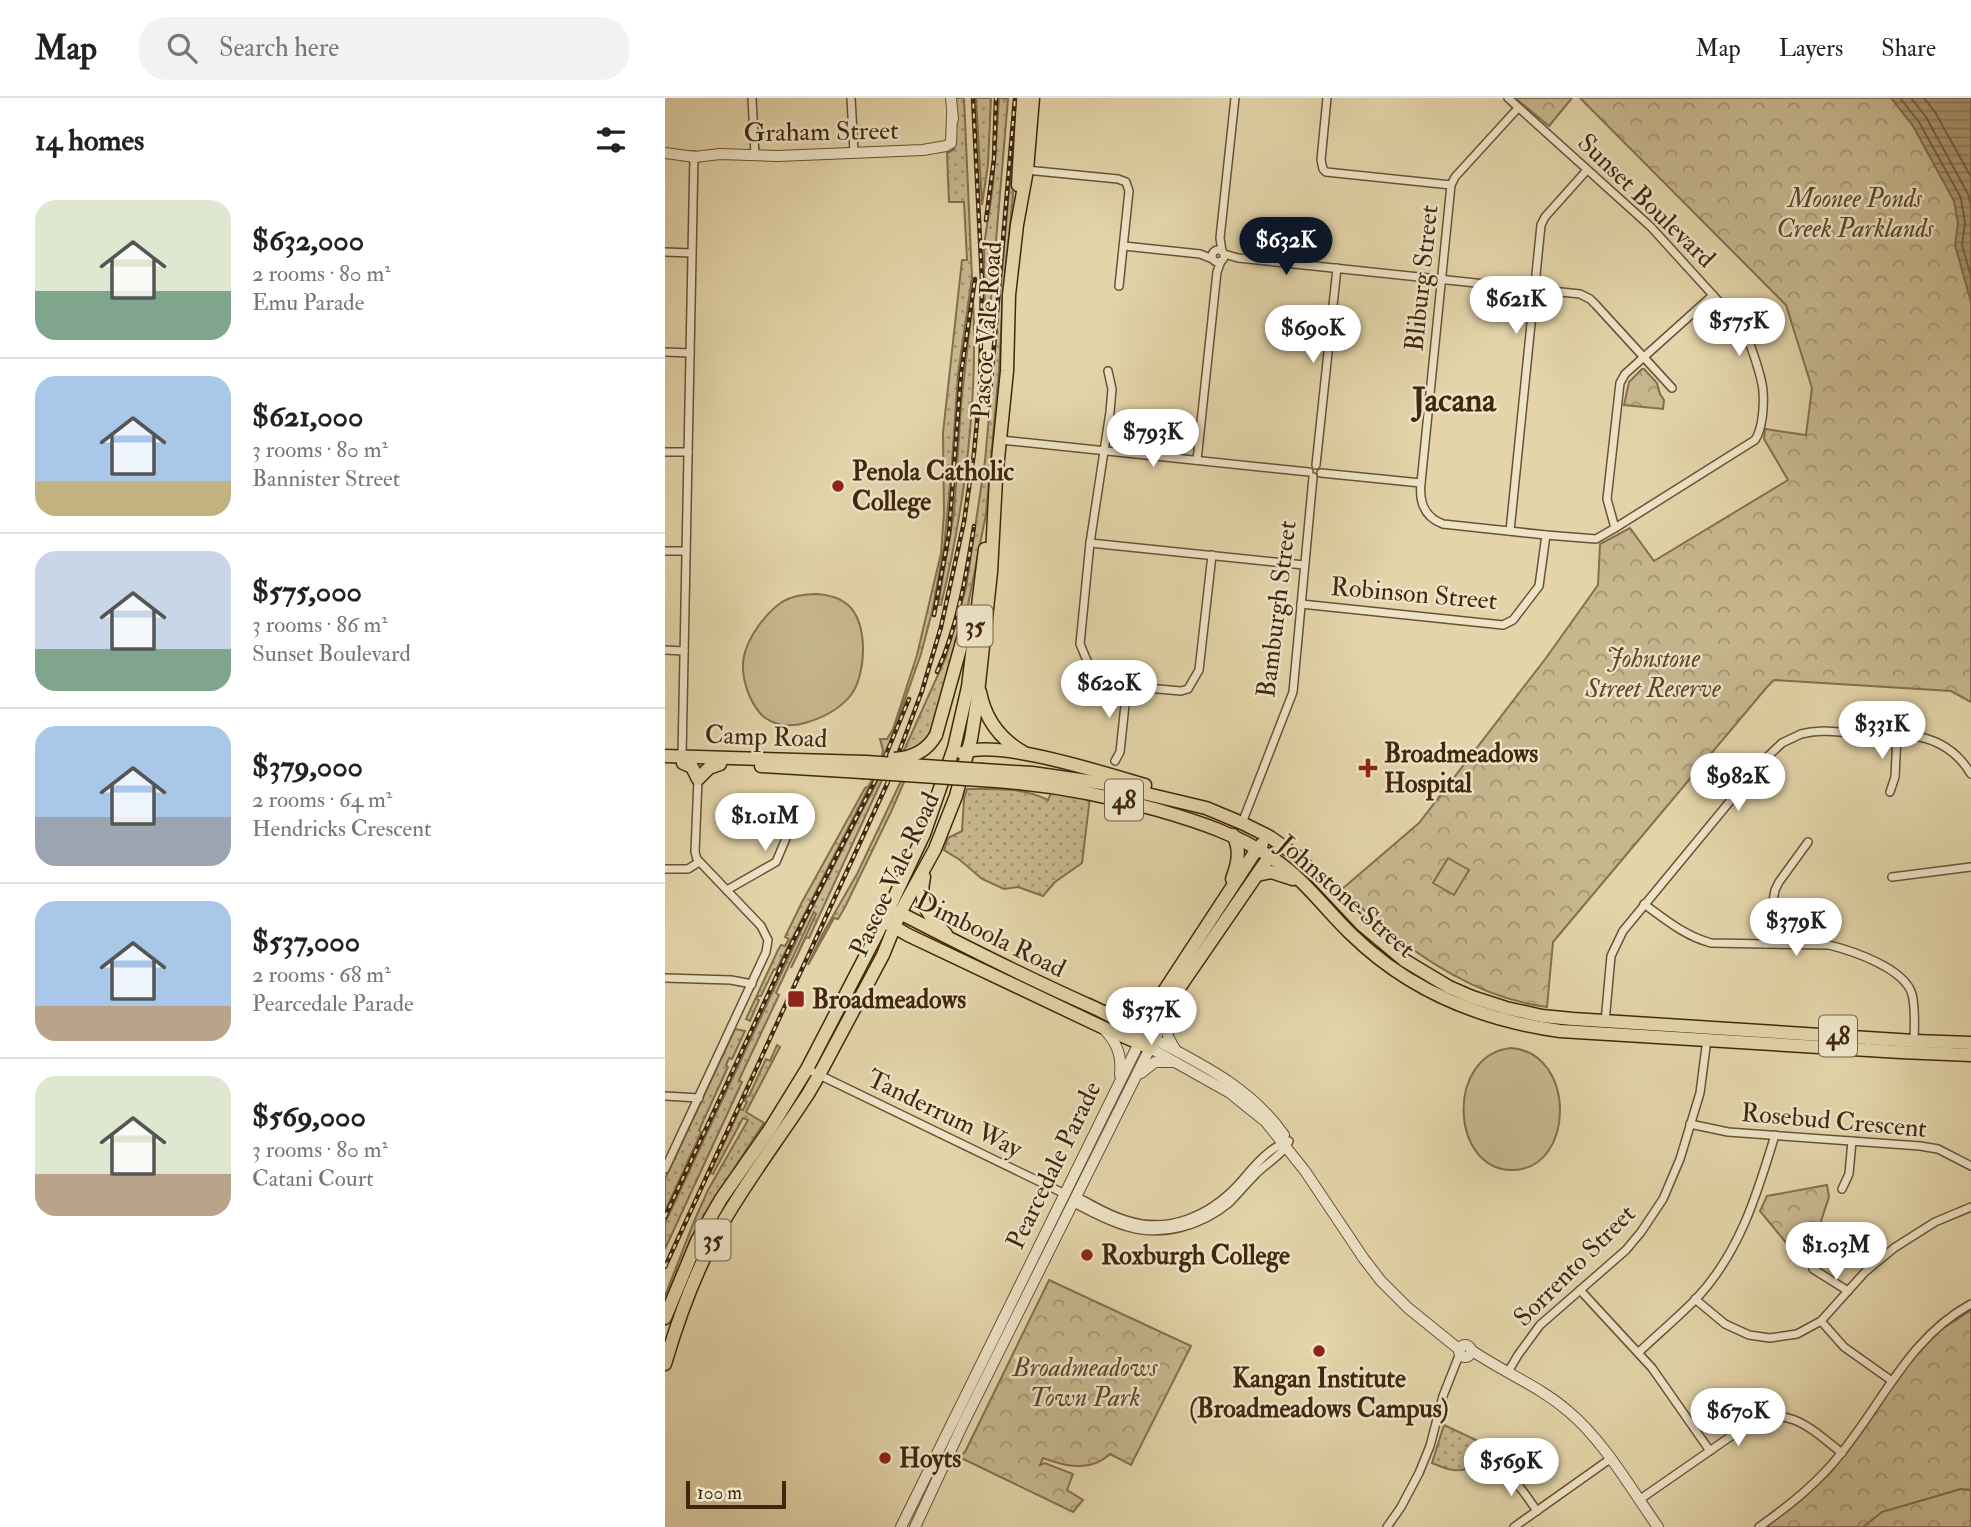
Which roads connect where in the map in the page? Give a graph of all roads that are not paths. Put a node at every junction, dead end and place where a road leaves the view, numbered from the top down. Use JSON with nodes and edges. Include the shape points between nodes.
{"nodes":[{"id":1,"x":751,"y":98,"type":"edge"},
{"id":2,"x":851,"y":98,"type":"edge"},
{"id":3,"x":951,"y":98,"type":"edge"},
{"id":4,"x":1023,"y":98,"type":"edge"},
{"id":5,"x":1033,"y":98,"type":"edge"},
{"id":6,"x":1235,"y":98,"type":"edge"},
{"id":7,"x":1327,"y":98,"type":"edge"},
{"id":8,"x":1508,"y":98,"type":"edge"},
{"id":9,"x":1518,"y":107,"type":"junction"},
{"id":10,"x":665,"y":152,"type":"edge"},
{"id":11,"x":855,"y":152,"type":"junction"},
{"id":12,"x":755,"y":155,"type":"junction"},
{"id":13,"x":693,"y":156,"type":"junction"},
{"id":14,"x":1023,"y":169,"type":"junction"},
{"id":15,"x":1587,"y":170,"type":"junction"},
{"id":16,"x":1451,"y":185,"type":"junction"},
{"id":17,"x":1124,"y":246,"type":"junction"},
{"id":18,"x":665,"y":252,"type":"edge"},
{"id":19,"x":691,"y":253,"type":"junction"},
{"id":20,"x":1218,"y":256,"type":"junction"},
{"id":21,"x":1337,"y":268,"type":"junction"},
{"id":22,"x":1442,"y":279,"type":"junction"},
{"id":23,"x":1119,"y":286,"type":"dead end"},
{"id":24,"x":1535,"y":288,"type":"junction"},
{"id":25,"x":1713,"y":295,"type":"junction"},
{"id":26,"x":665,"y":352,"type":"edge"},
{"id":27,"x":689,"y":353,"type":"junction"},
{"id":28,"x":1643,"y":358,"type":"junction"},
{"id":29,"x":1108,"y":371,"type":"dead end"},
{"id":30,"x":1672,"y":388,"type":"dead end"},
{"id":31,"x":1000,"y":440,"type":"junction"},
{"id":32,"x":1103,"y":450,"type":"junction"},
{"id":33,"x":665,"y":452,"type":"edge"},
{"id":34,"x":688,"y":452,"type":"junction"},
{"id":35,"x":1198,"y":460,"type":"junction"},
{"id":36,"x":1316,"y":465,"type":"junction"},
{"id":37,"x":1321,"y":473,"type":"junction"},
{"id":38,"x":1311,"y":475,"type":"junction"},
{"id":39,"x":996,"y":479,"type":"junction"},
{"id":40,"x":1421,"y":483,"type":"junction"},
{"id":41,"x":1615,"y":528,"type":"junction"},
{"id":42,"x":1510,"y":531,"type":"junction"},
{"id":43,"x":1546,"y":536,"type":"junction"},
{"id":44,"x":1090,"y":543,"type":"junction"},
{"id":45,"x":665,"y":551,"type":"edge"},
{"id":46,"x":686,"y":551,"type":"junction"},
{"id":47,"x":1212,"y":555,"type":"junction"},
{"id":48,"x":1304,"y":565,"type":"junction"},
{"id":49,"x":981,"y":574,"type":"junction"},
{"id":50,"x":1301,"y":604,"type":"junction"},
{"id":51,"x":665,"y":650,"type":"edge"},
{"id":52,"x":684,"y":651,"type":"junction"},
{"id":53,"x":979,"y":685,"type":"junction"},
{"id":54,"x":1127,"y":686,"type":"junction"},
{"id":55,"x":1897,"y":735,"type":"junction"},
{"id":56,"x":968,"y":751,"type":"junction"},
{"id":57,"x":1030,"y":755,"type":"junction"},
{"id":58,"x":665,"y":759,"type":"edge"},
{"id":59,"x":682,"y":759,"type":"junction"},
{"id":60,"x":1115,"y":761,"type":"dead end"},
{"id":61,"x":720,"y":764,"type":"junction"},
{"id":62,"x":864,"y":767,"type":"junction"},
{"id":63,"x":946,"y":772,"type":"junction"},
{"id":64,"x":1971,"y":774,"type":"edge"},
{"id":65,"x":981,"y":775,"type":"junction"},
{"id":66,"x":698,"y":779,"type":"junction"},
{"id":67,"x":1889,"y":792,"type":"dead end"},
{"id":68,"x":1147,"y":794,"type":"junction"},
{"id":69,"x":1206,"y":808,"type":"junction"},
{"id":70,"x":799,"y":814,"type":"dead end"},
{"id":71,"x":1193,"y":820,"type":"junction"},
{"id":72,"x":1242,"y":822,"type":"junction"},
{"id":73,"x":1233,"y":835,"type":"junction"},
{"id":74,"x":1270,"y":837,"type":"junction"},
{"id":75,"x":1808,"y":842,"type":"dead end"},
{"id":76,"x":1282,"y":845,"type":"junction"},
{"id":77,"x":1258,"y":849,"type":"junction"},
{"id":78,"x":1270,"y":856,"type":"junction"},
{"id":79,"x":699,"y":862,"type":"junction"},
{"id":80,"x":927,"y":866,"type":"junction"},
{"id":81,"x":1971,"y":867,"type":"edge"},
{"id":82,"x":665,"y":869,"type":"edge"},
{"id":83,"x":1257,"y":875,"type":"junction"},
{"id":84,"x":1892,"y":877,"type":"dead end"},
{"id":85,"x":1309,"y":887,"type":"junction"},
{"id":86,"x":727,"y":890,"type":"junction"},
{"id":87,"x":1225,"y":899,"type":"junction"},
{"id":88,"x":1644,"y":904,"type":"junction"},
{"id":89,"x":900,"y":913,"type":"junction"},
{"id":90,"x":885,"y":915,"type":"junction"},
{"id":91,"x":894,"y":928,"type":"junction"},
{"id":92,"x":1201,"y":941,"type":"junction"},
{"id":93,"x":954,"y":942,"type":"junction"},
{"id":94,"x":1765,"y":944,"type":"junction"},
{"id":95,"x":665,"y":978,"type":"edge"},
{"id":96,"x":752,"y":984,"type":"junction"},
{"id":97,"x":1166,"y":988,"type":"junction"},
{"id":98,"x":1099,"y":1010,"type":"junction"},
{"id":99,"x":1167,"y":1010,"type":"junction"},
{"id":100,"x":1504,"y":1014,"type":"junction"},
{"id":101,"x":1102,"y":1027,"type":"junction"},
{"id":102,"x":1605,"y":1028,"type":"junction"},
{"id":103,"x":1705,"y":1035,"type":"junction"},
{"id":104,"x":1146,"y":1041,"type":"junction"},
{"id":105,"x":1971,"y":1043,"type":"edge"},
{"id":106,"x":1914,"y":1047,"type":"junction"},
{"id":107,"x":1176,"y":1051,"type":"junction"},
{"id":108,"x":1971,"y":1055,"type":"edge"},
{"id":109,"x":1181,"y":1064,"type":"junction"},
{"id":110,"x":807,"y":1069,"type":"junction"},
{"id":111,"x":819,"y":1075,"type":"junction"},
{"id":112,"x":1136,"y":1079,"type":"junction"},
{"id":113,"x":1119,"y":1082,"type":"junction"},
{"id":114,"x":1232,"y":1089,"type":"junction"},
{"id":115,"x":665,"y":1096,"type":"edge"},
{"id":116,"x":699,"y":1098,"type":"junction"},
{"id":117,"x":1690,"y":1124,"type":"junction"},
{"id":118,"x":1775,"y":1135,"type":"junction"},
{"id":119,"x":1852,"y":1141,"type":"junction"},
{"id":120,"x":1286,"y":1144,"type":"junction"},
{"id":121,"x":1971,"y":1166,"type":"edge"},
{"id":122,"x":665,"y":1169,"type":"edge"},
{"id":123,"x":1842,"y":1189,"type":"dead end"},
{"id":124,"x":1065,"y":1194,"type":"junction"},
{"id":125,"x":1075,"y":1200,"type":"junction"},
{"id":126,"x":1971,"y":1207,"type":"edge"},
{"id":127,"x":1813,"y":1269,"type":"dead end"},
{"id":128,"x":1580,"y":1290,"type":"junction"},
{"id":129,"x":1848,"y":1291,"type":"junction"},
{"id":130,"x":1695,"y":1299,"type":"junction"},
{"id":131,"x":1971,"y":1304,"type":"edge"},
{"id":132,"x":665,"y":1318,"type":"edge"},
{"id":133,"x":1821,"y":1321,"type":"junction"},
{"id":134,"x":1465,"y":1352,"type":"junction"},
{"id":135,"x":1639,"y":1352,"type":"junction"},
{"id":136,"x":665,"y":1364,"type":"edge"},
{"id":137,"x":1508,"y":1372,"type":"junction"},
{"id":138,"x":1892,"y":1381,"type":"junction"},
{"id":139,"x":1710,"y":1451,"type":"junction"},
{"id":140,"x":1842,"y":1453,"type":"junction"},
{"id":141,"x":1611,"y":1459,"type":"junction"},
{"id":142,"x":1497,"y":1470,"type":"dead end"},
{"id":143,"x":1639,"y":1500,"type":"junction"},
{"id":144,"x":1537,"y":1511,"type":"junction"},
{"id":145,"x":901,"y":1527,"type":"edge"},
{"id":146,"x":915,"y":1527,"type":"edge"},
{"id":147,"x":1387,"y":1527,"type":"edge"},
{"id":148,"x":1514,"y":1527,"type":"edge"},
{"id":149,"x":1658,"y":1527,"type":"edge"},
{"id":150,"x":1759,"y":1527,"type":"edge"}],
"edges":[{"from":1,"to":12,"type":"street"},
{"from":2,"to":11,"type":"street"},
{"from":3,"to":11,"type":"street","name":"Graham Street","via":[[951,143],[923,150]]},
{"from":4,"to":14,"type":"main road","name":"Pascoe Vale Road","number":"35"},
{"from":5,"to":14,"type":"main road","name":"Pascoe Vale Road","number":"35"},
{"from":6,"to":20,"type":"street"},
{"from":7,"to":16,"type":"street","via":[[1324,170]]},
{"from":8,"to":9,"type":"street","name":"Sunset Boulevard"},
{"from":9,"to":15,"type":"street","name":"Sunset Boulevard"},
{"from":9,"to":16,"type":"street","name":"Bliburg Street"},
{"from":10,"to":13,"type":"street","name":"Graham Street"},
{"from":11,"to":12,"type":"street","name":"Graham Street"},
{"from":12,"to":13,"type":"street","name":"Graham Street","via":[[707,151]]},
{"from":13,"to":19,"type":"street"},
{"from":14,"to":17,"type":"street","via":[[1126,182]]},
{"from":14,"to":31,"type":"main road","name":"Pascoe Vale Road","number":"35"},
{"from":15,"to":24,"type":"street","via":[[1543,222]]},
{"from":15,"to":25,"type":"street","name":"Sunset Boulevard","via":[[1657,233]]},
{"from":16,"to":22,"type":"street","name":"Bliburg Street"},
{"from":17,"to":20,"type":"street"},
{"from":17,"to":23,"type":"street"},
{"from":18,"to":19,"type":"street"},
{"from":19,"to":27,"type":"street"},
{"from":20,"to":21,"type":"street"},
{"from":20,"to":35,"type":"street"},
{"from":21,"to":22,"type":"street"},
{"from":21,"to":36,"type":"street"},
{"from":22,"to":24,"type":"street"},
{"from":22,"to":40,"type":"street","name":"Bliburg Street"},
{"from":24,"to":28,"type":"street","via":[[1586,296]]},
{"from":24,"to":42,"type":"street"},
{"from":25,"to":28,"type":"street"},
{"from":25,"to":41,"type":"street","name":"Sunset Boulevard","via":[[1747,337],[1763,392],[1759,434]]},
{"from":26,"to":27,"type":"street"},
{"from":27,"to":34,"type":"street"},
{"from":28,"to":30,"type":"street"},
{"from":28,"to":41,"type":"street","via":[[1618,387],[1607,499]]},
{"from":29,"to":32,"type":"street","via":[[1112,388]]},
{"from":31,"to":32,"type":"street"},
{"from":31,"to":39,"type":"main road","name":"Pascoe Vale Road","number":"35"},
{"from":32,"to":35,"type":"street"},
{"from":32,"to":44,"type":"street"},
{"from":33,"to":34,"type":"street"},
{"from":34,"to":46,"type":"street"},
{"from":35,"to":38,"type":"street"},
{"from":36,"to":37,"type":"street"},
{"from":36,"to":38,"type":"street","via":[[1311,466]]},
{"from":37,"to":38,"type":"street","via":[[1319,477]]},
{"from":37,"to":40,"type":"street"},
{"from":38,"to":48,"type":"street","name":"Bamburgh Street"},
{"from":39,"to":49,"type":"main road","name":"Pascoe Vale Road","number":"35"},
{"from":39,"to":53,"type":"main road","name":"Pascoe Vale Road","number":"35"},
{"from":40,"to":42,"type":"street","name":"Bliburg Street","via":[[1423,506],[1437,522]]},
{"from":41,"to":43,"type":"street","name":"Sunset Boulevard","via":[[1596,538]]},
{"from":42,"to":43,"type":"street","name":"Sunset Boulevard"},
{"from":43,"to":50,"type":"street","name":"Robinson Street","via":[[1539,586],[1513,620],[1503,625]]},
{"from":44,"to":47,"type":"street"},
{"from":44,"to":54,"type":"street","via":[[1080,644],[1101,684]]},
{"from":45,"to":46,"type":"street"},
{"from":46,"to":52,"type":"street"},
{"from":47,"to":48,"type":"street"},
{"from":47,"to":54,"type":"street","via":[[1199,670],[1188,689]]},
{"from":48,"to":50,"type":"street","name":"Bamburgh Street"},
{"from":49,"to":62,"type":"main road","bridge":true,"via":[[936,734],[928,747],[915,755],[878,758]]},
{"from":49,"to":63,"type":"main road","name":"Pascoe Vale Road","number":"35","via":[[968,687]]},
{"from":50,"to":72,"type":"street","name":"Bamburgh Street","via":[[1293,692]]},
{"from":51,"to":52,"type":"street"},
{"from":52,"to":59,"type":"street"},
{"from":53,"to":56,"type":"main road","name":"Pascoe Vale Road","number":"35"},
{"from":53,"to":57,"type":"main road","via":[[996,729]]},
{"from":54,"to":60,"type":"street","via":[[1120,752]]},
{"from":55,"to":64,"type":"street","via":[[1943,745]]},
{"from":55,"to":67,"type":"street","via":[[1895,777]]},
{"from":55,"to":88,"type":"street","via":[[1811,732],[1782,743]]},
{"from":56,"to":57,"type":"main road"},
{"from":56,"to":63,"type":"main road","via":[[956,757]]},
{"from":56,"to":80,"type":"main road","name":"Pascoe Vale Road","number":"35","via":[[952,807]]},
{"from":57,"to":69,"type":"main road","via":[[1176,792]]},
{"from":58,"to":59,"type":"main road","name":"Camp Road","number":"48"},
{"from":59,"to":61,"type":"main road","name":"Camp Road","number":"48"},
{"from":59,"to":62,"type":"main road","name":"Camp Road","number":"48"},
{"from":59,"to":66,"type":"main road"},
{"from":61,"to":62,"type":"main road","name":"Camp Road","number":"48"},
{"from":61,"to":66,"type":"main road"},
{"from":62,"to":65,"type":"main road","name":"Johnstone Street","number":"48","bridge":true},
{"from":63,"to":90,"type":"main road","name":"Pascoe Vale Road","number":"35","via":[[924,834]]},
{"from":65,"to":68,"type":"main road","name":"Johnstone Street","number":"48","via":[[1076,778]]},
{"from":65,"to":71,"type":"main road","name":"Johnstone Street","number":"48","via":[[1114,797]]},
{"from":66,"to":79,"type":"street","via":[[695,852]]},
{"from":68,"to":69,"type":"main road","name":"Johnstone Street","number":"48"},
{"from":68,"to":71,"type":"main road","via":[[1149,801],[1177,809]]},
{"from":69,"to":72,"type":"main road","name":"Johnstone Street","number":"48"},
{"from":70,"to":86,"type":"street","via":[[776,862]]},
{"from":71,"to":73,"type":"main road","name":"Johnstone Street","number":"48"},
{"from":72,"to":74,"type":"main road","name":"Johnstone Street","number":"48"},
{"from":73,"to":77,"type":"main road","name":"Johnstone Street","number":"48"},
{"from":73,"to":87,"type":"main road","via":[[1239,854]]},
{"from":74,"to":76,"type":"main road","name":"Johnstone Street","number":"48"},
{"from":74,"to":77,"type":"main road","name":"Pearcedale Parade"},
{"from":75,"to":94,"type":"street","via":[[1775,890]]},
{"from":76,"to":78,"type":"main road","name":"Pearcedale Parade"},
{"from":76,"to":100,"type":"main road","name":"Johnstone Street","number":"48","via":[[1404,960]]},
{"from":77,"to":78,"type":"main road","name":"Johnstone Street","number":"48"},
{"from":77,"to":87,"type":"main road","name":"Pearcedale Parade"},
{"from":78,"to":83,"type":"main road","name":"Pearcedale Parade"},
{"from":78,"to":85,"type":"main road","name":"Johnstone Street","number":"48"},
{"from":79,"to":82,"type":"street","via":[[688,869]]},
{"from":79,"to":86,"type":"street"},
{"from":80,"to":89,"type":"main road","name":"Pascoe Vale Road","number":"35"},
{"from":80,"to":93,"type":"main road","via":[[924,906]]},
{"from":81,"to":84,"type":"street"},
{"from":83,"to":85,"type":"main road","via":[[1278,873]]},
{"from":83,"to":92,"type":"main road","name":"Pearcedale Parade"},
{"from":85,"to":100,"type":"main road","name":"Johnstone Street","number":"48","via":[[1348,931],[1390,967],[1482,1014]]},
{"from":86,"to":96,"type":"street","via":[[768,940]]},
{"from":87,"to":92,"type":"main road","name":"Pearcedale Parade"},
{"from":88,"to":94,"type":"street","via":[[1700,940]]},
{"from":88,"to":102,"type":"street","via":[[1611,956]]},
{"from":89,"to":90,"type":"main road","name":"Dimboola Road"},
{"from":89,"to":91,"type":"main road","name":"Pascoe Vale Road","number":"35"},
{"from":89,"to":93,"type":"main road","name":"Dimboola Road"},
{"from":90,"to":91,"type":"main road","name":"Dimboola Road"},
{"from":90,"to":110,"type":"main road","name":"Pascoe Vale Road","number":"35"},
{"from":91,"to":101,"type":"main road","name":"Dimboola Road"},
{"from":91,"to":111,"type":"main road","name":"Pascoe Vale Road","number":"35"},
{"from":92,"to":97,"type":"main road","name":"Pearcedale Parade"},
{"from":92,"to":99,"type":"main road","name":"Pearcedale Parade"},
{"from":93,"to":98,"type":"main road","name":"Dimboola Road"},
{"from":94,"to":106,"type":"street","via":[[1829,945],[1894,970],[1911,991]]},
{"from":95,"to":96,"type":"street"},
{"from":96,"to":116,"type":"street"},
{"from":97,"to":98,"type":"main road","via":[[1136,1011]]},
{"from":97,"to":104,"type":"main road","name":"Pearcedale Parade"},
{"from":98,"to":104,"type":"main road","name":"Dimboola Road"},
{"from":99,"to":104,"type":"main road","name":"Pearcedale Parade"},
{"from":99,"to":107,"type":"street","via":[[1168,1037]]},
{"from":100,"to":102,"type":"main road","name":"Johnstone Street","number":"48","via":[[1534,1027],[1560,1031]]},
{"from":101,"to":104,"type":"main road","name":"Dimboola Road"},
{"from":101,"to":113,"type":"street","via":[[1119,1051]]},
{"from":102,"to":103,"type":"main road","name":"Johnstone Street","number":"48"},
{"from":103,"to":106,"type":"main road","name":"Johnstone Street","number":"48"},
{"from":103,"to":117,"type":"street","name":"Sorrento Street","via":[[1700,1093]]},
{"from":104,"to":107,"type":"street","name":"Dimboola Road"},
{"from":104,"to":109,"type":"street","name":"Dimboola Road"},
{"from":104,"to":112,"type":"street","name":"Pearcedale Parade"},
{"from":104,"to":113,"type":"street","name":"Pearcedale Parade"},
{"from":105,"to":106,"type":"main road","name":"Johnstone Street","number":"48"},
{"from":106,"to":108,"type":"main road","name":"Johnstone Street","number":"48"},
{"from":107,"to":114,"type":"street","name":"Dimboola Road"},
{"from":109,"to":112,"type":"street","via":[[1155,1062]]},
{"from":109,"to":114,"type":"street","name":"Dimboola Road"},
{"from":110,"to":111,"type":"street","name":"Tanderrum Way"},
{"from":110,"to":132,"type":"main road","name":"Pascoe Vale Road","number":"35","via":[[721,1199]]},
{"from":111,"to":124,"type":"street","name":"Tanderrum Way"},
{"from":111,"to":136,"type":"main road","name":"Pascoe Vale Road","number":"35","via":[[710,1246],[685,1301]]},
{"from":112,"to":125,"type":"street","name":"Pearcedale Parade"},
{"from":113,"to":124,"type":"street","name":"Pearcedale Parade"},
{"from":114,"to":120,"type":"street","name":"Dimboola Road"},
{"from":115,"to":116,"type":"street"},
{"from":116,"to":122,"type":"street"},
{"from":117,"to":118,"type":"street","name":"Rosebud Crescent"},
{"from":117,"to":128,"type":"street","name":"Sorrento Street","via":[[1674,1177],[1651,1219],[1626,1250]]},
{"from":118,"to":119,"type":"street","name":"Rosebud Crescent"},
{"from":118,"to":130,"type":"street","via":[[1749,1215],[1717,1273]]},
{"from":119,"to":121,"type":"street","name":"Rosebud Crescent","via":[[1938,1149]]},
{"from":119,"to":123,"type":"street","via":[[1849,1174]]},
{"from":120,"to":125,"type":"street","name":"Tanderrum Way","via":[[1274,1148],[1226,1197],[1186,1220],[1158,1224],[1129,1221]]},
{"from":120,"to":134,"type":"street","name":"Dimboola Road","via":[[1299,1154],[1305,1171],[1381,1281]]},
{"from":124,"to":125,"type":"street","name":"Tanderrum Way"},
{"from":124,"to":145,"type":"street","name":"Pearcedale Parade"},
{"from":125,"to":146,"type":"street","name":"Pearcedale Parade"},
{"from":126,"to":129,"type":"street","via":[[1935,1222],[1894,1248]]},
{"from":127,"to":129,"type":"street"},
{"from":128,"to":135,"type":"street"},
{"from":128,"to":137,"type":"street","name":"Sorrento Street","via":[[1540,1325]]},
{"from":129,"to":133,"type":"street"},
{"from":130,"to":133,"type":"street","via":[[1725,1324],[1759,1337],[1797,1334]]},
{"from":130,"to":135,"type":"street"},
{"from":131,"to":138,"type":"street","via":[[1932,1331]]},
{"from":133,"to":138,"type":"street","via":[[1844,1347]]},
{"from":134,"to":137,"type":"street","name":"Dimboola Road"},
{"from":134,"to":147,"type":"street","via":[[1443,1396],[1419,1473]]},
{"from":135,"to":139,"type":"street"},
{"from":137,"to":141,"type":"street","name":"Dimboola Road","via":[[1569,1411]]},
{"from":138,"to":140,"type":"street"},
{"from":139,"to":140,"type":"street","via":[[1750,1423],[1779,1416],[1804,1424]]},
{"from":139,"to":143,"type":"street"},
{"from":140,"to":150,"type":"street","via":[[1803,1494]]},
{"from":141,"to":143,"type":"street","name":"Dimboola Road"},
{"from":141,"to":144,"type":"street"},
{"from":142,"to":144,"type":"street","via":[[1518,1484]]},
{"from":143,"to":149,"type":"street","name":"Dimboola Road"},
{"from":144,"to":148,"type":"street"}]}
